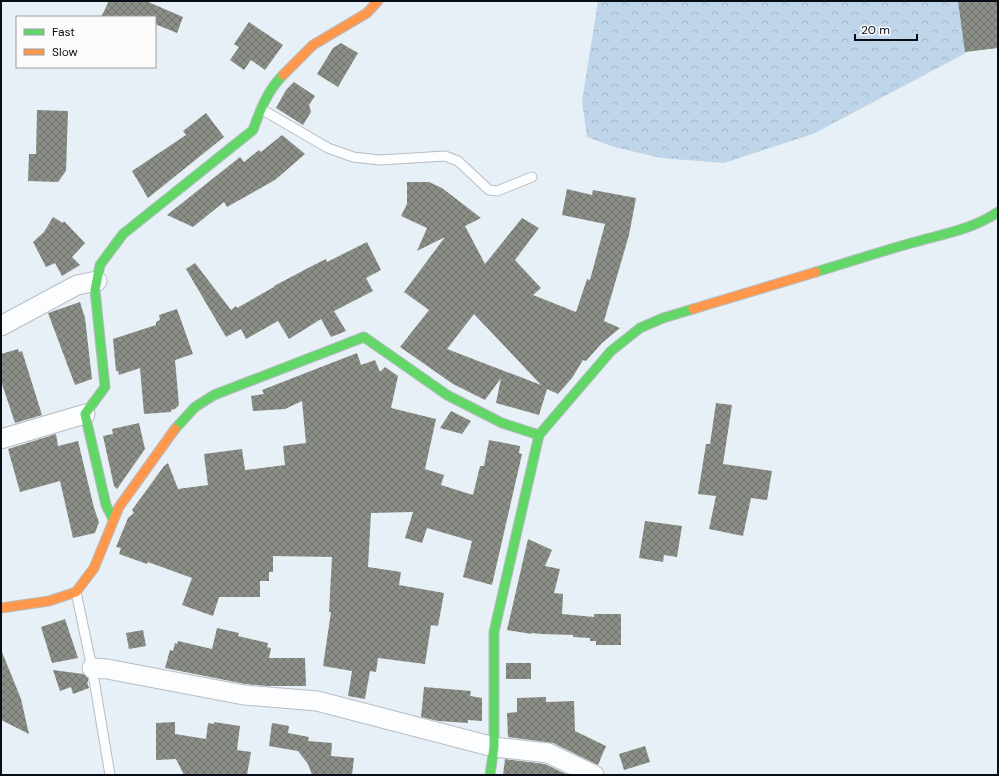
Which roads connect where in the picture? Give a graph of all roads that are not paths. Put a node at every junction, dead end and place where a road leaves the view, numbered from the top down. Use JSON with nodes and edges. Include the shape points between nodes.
{"nodes":[{"id":1,"x":378,"y":1,"type":"edge"},
{"id":2,"x":261,"y":109,"type":"junction"},
{"id":3,"x":532,"y":177,"type":"dead end"},
{"id":4,"x":998,"y":212,"type":"edge"},
{"id":5,"x":97,"y":281,"type":"junction"},
{"id":6,"x":1,"y":326,"type":"edge"},
{"id":7,"x":85,"y":414,"type":"junction"},
{"id":8,"x":539,"y":435,"type":"junction"},
{"id":9,"x":1,"y":439,"type":"edge"},
{"id":10,"x":114,"y":519,"type":"junction"},
{"id":11,"x":76,"y":592,"type":"junction"},
{"id":12,"x":1,"y":608,"type":"edge"},
{"id":13,"x":92,"y":668,"type":"junction"},
{"id":14,"x":494,"y":747,"type":"junction"},
{"id":15,"x":110,"y":775,"type":"edge"},
{"id":16,"x":490,"y":775,"type":"edge"},
{"id":17,"x":594,"y":775,"type":"edge"}],
"edges":[{"from":1,"to":2,"type":"street","via":[[367,13],[313,45],[276,82]]},
{"from":2,"to":3,"type":"lane","via":[[328,148],[353,157],[380,160],[445,156],[458,161],[489,190],[498,191]]},
{"from":2,"to":5,"type":"street","via":[[253,130],[123,234],[100,265]]},
{"from":4,"to":8,"type":"street","via":[[988,220],[957,231],[715,302],[640,328],[612,351]]},
{"from":5,"to":6,"type":"street","via":[[77,285]]},
{"from":5,"to":7,"type":"street","via":[[95,290],[105,387]]},
{"from":7,"to":9,"type":"street"},
{"from":7,"to":10,"type":"street","via":[[106,505]]},
{"from":8,"to":10,"type":"street","via":[[502,423],[446,395],[364,337],[214,395],[195,407],[178,424],[119,507]]},
{"from":8,"to":14,"type":"street","via":[[494,632]]},
{"from":10,"to":11,"type":"street","via":[[94,568]]},
{"from":11,"to":12,"type":"street","via":[[49,601]]},
{"from":11,"to":13,"type":"lane"},
{"from":13,"to":14,"type":"street","via":[[244,695],[317,701]]},
{"from":13,"to":15,"type":"lane"},
{"from":14,"to":16,"type":"street"},
{"from":14,"to":17,"type":"street","via":[[548,753]]}]}
